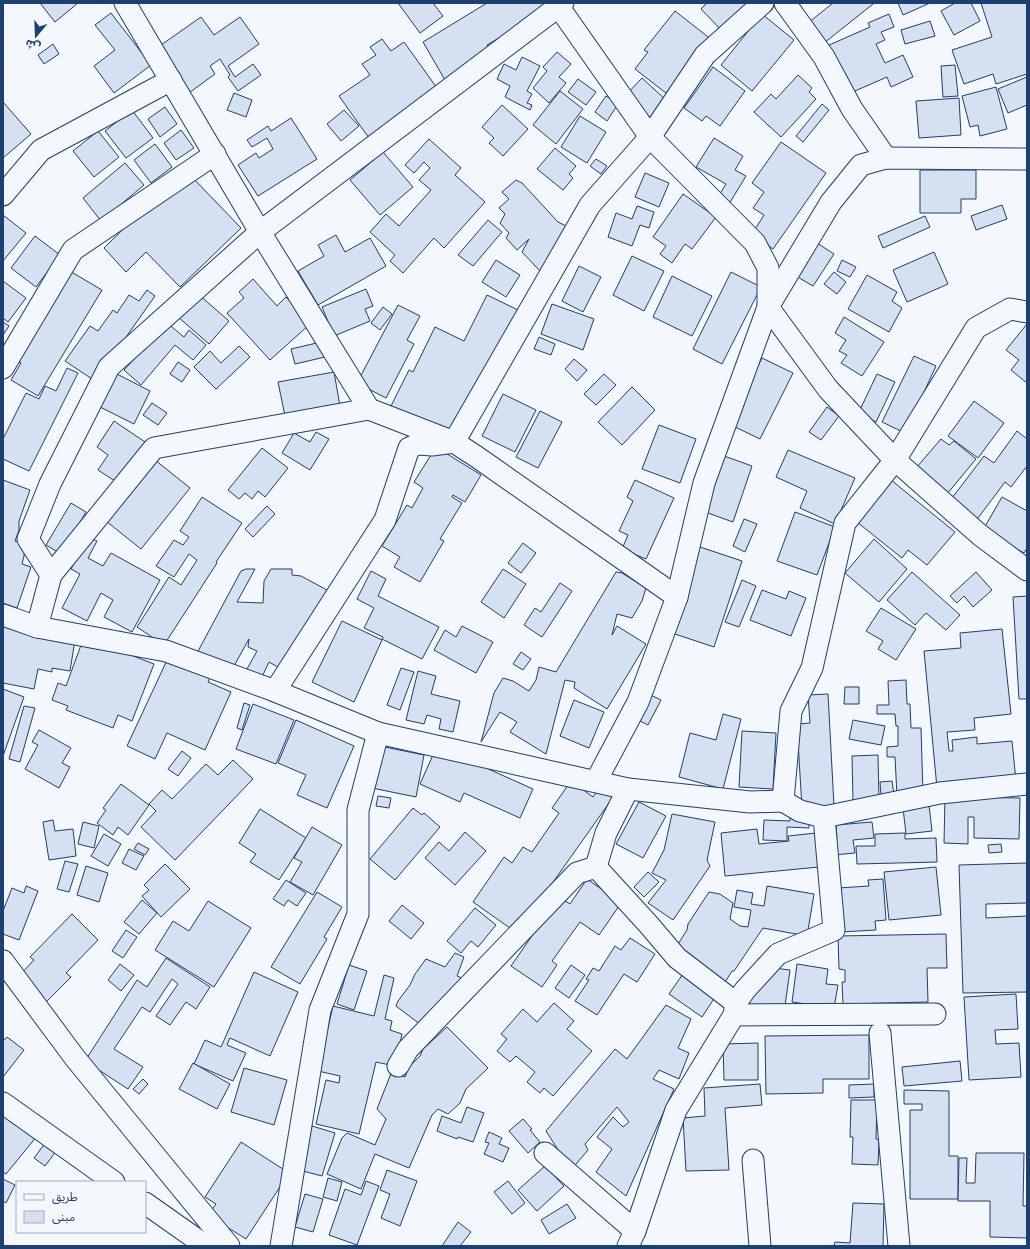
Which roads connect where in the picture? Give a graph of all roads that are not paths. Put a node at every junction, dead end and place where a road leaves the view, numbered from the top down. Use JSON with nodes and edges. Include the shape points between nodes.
{"nodes":[{"id":1,"x":125,"y":3,"type":"edge"},
{"id":2,"x":763,"y":3,"type":"edge"},
{"id":3,"x":785,"y":3,"type":"edge"},
{"id":4,"x":559,"y":4,"type":"edge"},
{"id":5,"x":171,"y":80,"type":"junction"},
{"id":6,"x":650,"y":137,"type":"junction"},
{"id":7,"x":215,"y":154,"type":"junction"},
{"id":8,"x":886,"y":158,"type":"junction"},
{"id":9,"x":1027,"y":159,"type":"edge"},
{"id":10,"x":3,"y":195,"type":"edge"},
{"id":11,"x":260,"y":232,"type":"junction"},
{"id":12,"x":768,"y":307,"type":"junction"},
{"id":13,"x":1027,"y":312,"type":"edge"},
{"id":14,"x":3,"y":368,"type":"edge"},
{"id":15,"x":369,"y":410,"type":"junction"},
{"id":16,"x":454,"y":442,"type":"junction"},
{"id":17,"x":896,"y":460,"type":"junction"},
{"id":18,"x":1027,"y":570,"type":"edge"},
{"id":19,"x":51,"y":575,"type":"junction"},
{"id":20,"x":676,"y":597,"type":"junction"},
{"id":21,"x":3,"y":616,"type":"edge"},
{"id":22,"x":37,"y":627,"type":"junction"},
{"id":23,"x":275,"y":691,"type":"junction"},
{"id":24,"x":378,"y":733,"type":"junction"},
{"id":25,"x":596,"y":781,"type":"junction"},
{"id":26,"x":1027,"y":784,"type":"edge"},
{"id":27,"x":628,"y":788,"type":"junction"},
{"id":28,"x":783,"y":801,"type":"junction"},
{"id":29,"x":824,"y":817,"type":"junction"},
{"id":30,"x":596,"y":867,"type":"junction"},
{"id":31,"x":3,"y":961,"type":"edge"},
{"id":32,"x":735,"y":1009,"type":"junction"},
{"id":33,"x":935,"y":1014,"type":"dead end"},
{"id":34,"x":880,"y":1034,"type":"dead end"},
{"id":35,"x":398,"y":1066,"type":"dead end"},
{"id":36,"x":3,"y":1102,"type":"edge"},
{"id":37,"x":545,"y":1153,"type":"dead end"},
{"id":38,"x":753,"y":1160,"type":"dead end"},
{"id":39,"x":113,"y":1181,"type":"edge"},
{"id":40,"x":146,"y":1205,"type":"edge"},
{"id":41,"x":632,"y":1238,"type":"edge"},
{"id":42,"x":206,"y":1246,"type":"edge"},
{"id":43,"x":229,"y":1246,"type":"edge"},
{"id":44,"x":281,"y":1246,"type":"edge"},
{"id":45,"x":760,"y":1246,"type":"edge"},
{"id":46,"x":899,"y":1246,"type":"edge"}],
"edges":[{"from":1,"to":5,"type":"street"},
{"from":2,"to":6,"type":"street","via":[[705,55]]},
{"from":3,"to":8,"type":"street","via":[[824,57],[852,109]]},
{"from":4,"to":6,"type":"street"},
{"from":4,"to":11,"type":"street"},
{"from":5,"to":7,"type":"street"},
{"from":5,"to":10,"type":"street","via":[[41,150]]},
{"from":6,"to":12,"type":"street","via":[[755,243],[768,268]]},
{"from":6,"to":16,"type":"street","via":[[590,205]]},
{"from":7,"to":11,"type":"street"},
{"from":7,"to":14,"type":"street","via":[[74,250]]},
{"from":8,"to":9,"type":"street"},
{"from":8,"to":12,"type":"street","via":[[861,165],[830,202]]},
{"from":11,"to":15,"type":"street"},
{"from":11,"to":19,"type":"street","via":[[109,367],[50,484],[28,539]]},
{"from":12,"to":17,"type":"street","via":[[828,389]]},
{"from":12,"to":20,"type":"street","via":[[704,483]]},
{"from":13,"to":17,"type":"street","via":[[1010,308],[976,328]]},
{"from":15,"to":16,"type":"street"},
{"from":15,"to":19,"type":"street","via":[[154,448]]},
{"from":16,"to":20,"type":"street"},
{"from":16,"to":23,"type":"street","via":[[418,444],[409,448],[385,520]]},
{"from":17,"to":18,"type":"street","via":[[980,535]]},
{"from":17,"to":28,"type":"street","via":[[845,523],[812,668],[791,711]]},
{"from":19,"to":22,"type":"street"},
{"from":20,"to":25,"type":"street","via":[[638,702]]},
{"from":21,"to":22,"type":"street"},
{"from":22,"to":23,"type":"street","via":[[166,651]]},
{"from":23,"to":24,"type":"street"},
{"from":24,"to":25,"type":"street"},
{"from":24,"to":44,"type":"street","via":[[358,810],[358,914],[320,1010]]},
{"from":25,"to":27,"type":"street"},
{"from":26,"to":29,"type":"street","via":[[940,793]]},
{"from":27,"to":28,"type":"street","via":[[750,802]]},
{"from":27,"to":30,"type":"street","via":[[606,833]]},
{"from":28,"to":29,"type":"street","via":[[800,811]]},
{"from":29,"to":32,"type":"street","via":[[834,930],[778,954],[745,990]]},
{"from":30,"to":32,"type":"street","via":[[677,958]]},
{"from":30,"to":35,"type":"street","via":[[577,873],[408,1049]]},
{"from":31,"to":43,"type":"street","via":[[75,1058]]},
{"from":32,"to":33,"type":"street"},
{"from":32,"to":41,"type":"street","via":[[676,1110]]},
{"from":34,"to":46,"type":"street"},
{"from":36,"to":39,"type":"street"},
{"from":37,"to":41,"type":"street"},
{"from":38,"to":45,"type":"street"},
{"from":40,"to":42,"type":"street"}]}
